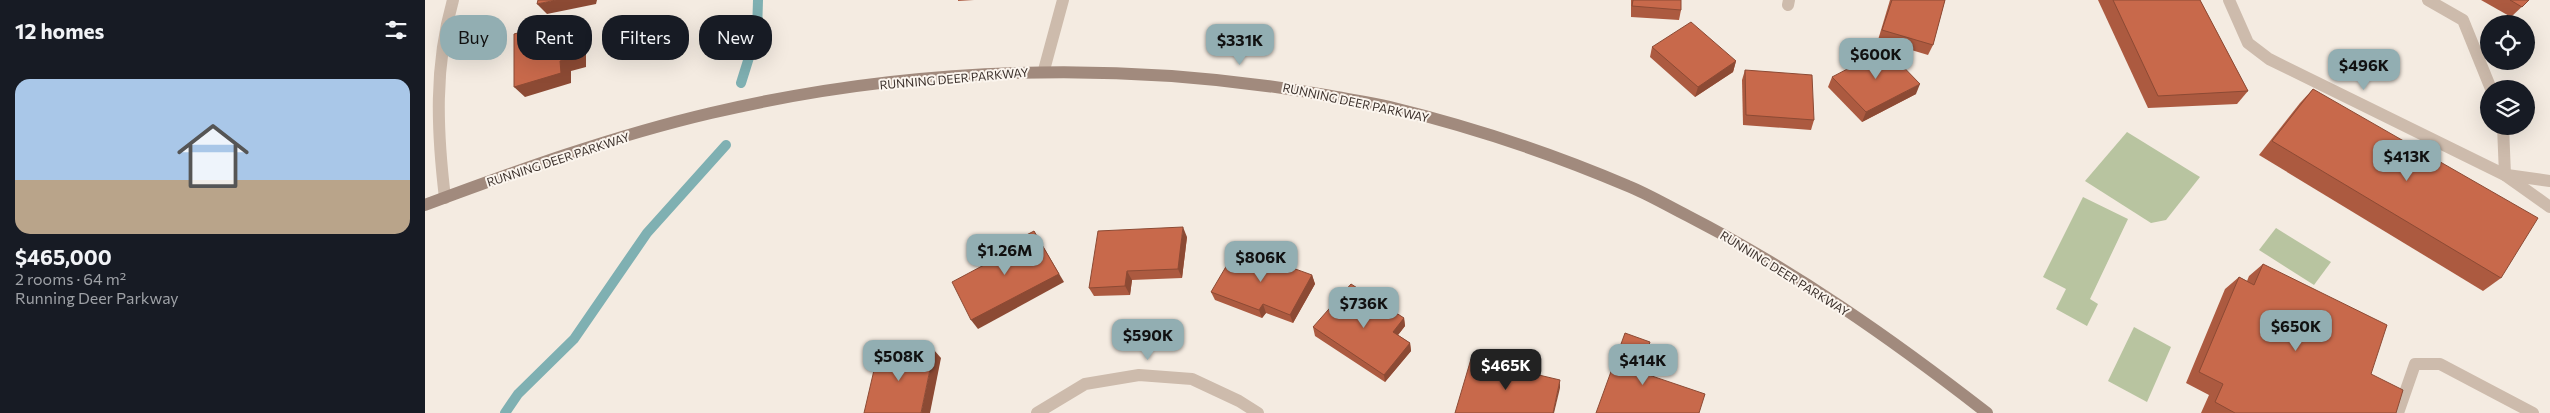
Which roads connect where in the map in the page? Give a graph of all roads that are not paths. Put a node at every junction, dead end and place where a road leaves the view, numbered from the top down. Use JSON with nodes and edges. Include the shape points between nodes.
{"nodes":[{"id":1,"x":453,"y":0,"type":"edge"},
{"id":2,"x":1063,"y":0,"type":"edge"},
{"id":3,"x":2229,"y":0,"type":"edge"},
{"id":4,"x":2428,"y":0,"type":"edge"},
{"id":5,"x":1044,"y":70,"type":"junction"},
{"id":6,"x":2487,"y":80,"type":"edge"},
{"id":7,"x":2503,"y":135,"type":"edge"},
{"id":8,"x":2505,"y":175,"type":"junction"},
{"id":9,"x":2550,"y":181,"type":"edge"},
{"id":10,"x":445,"y":198,"type":"junction"},
{"id":11,"x":425,"y":205,"type":"edge"},
{"id":12,"x":2550,"y":207,"type":"edge"},
{"id":13,"x":2509,"y":407,"type":"edge"},
{"id":14,"x":1037,"y":412,"type":"edge"},
{"id":15,"x":1258,"y":413,"type":"edge"},
{"id":16,"x":1987,"y":413,"type":"edge"},
{"id":17,"x":2398,"y":413,"type":"edge"},
{"id":18,"x":2533,"y":413,"type":"edge"}],
"edges":[{"from":1,"to":10,"type":"street","via":[[442,39],[438,71],[440,154]]},
{"from":2,"to":5,"type":"street"},
{"from":3,"to":8,"type":"street","via":[[2247,43],[2269,59]]},
{"from":4,"to":6,"type":"street","via":[[2463,20]]},
{"from":5,"to":10,"type":"street","name":"RUNNING DEER PARKWAY","via":[[899,81],[751,104],[602,144]]},
{"from":5,"to":16,"type":"street","name":"RUNNING DEER PARKWAY","via":[[1208,77],[1307,90],[1436,119],[1551,156],[1642,193],[1745,245],[1857,317]]},
{"from":7,"to":8,"type":"street"},
{"from":8,"to":9,"type":"street"},
{"from":8,"to":12,"type":"street"},
{"from":10,"to":11,"type":"street","name":"RUNNING DEER PARKWAY"},
{"from":13,"to":17,"type":"street","via":[[2440,364],[2415,364]]},
{"from":13,"to":18,"type":"street"},
{"from":14,"to":15,"type":"street","via":[[1085,384],[1139,375],[1192,379],[1239,400]]}]}
